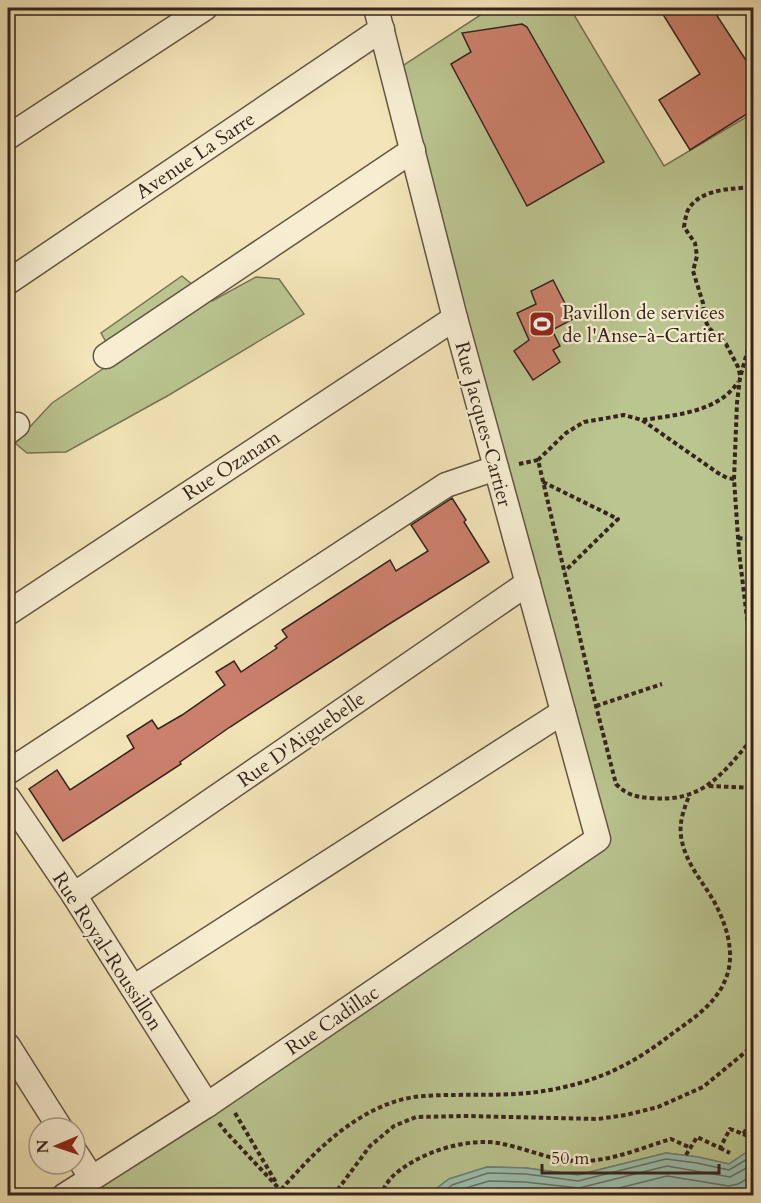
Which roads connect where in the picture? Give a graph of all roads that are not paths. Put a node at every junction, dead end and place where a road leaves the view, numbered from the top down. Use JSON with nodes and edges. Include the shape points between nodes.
{"nodes":[{"id":1,"x":205,"y":8,"type":"edge"},
{"id":2,"x":379,"y":18,"type":"edge"},
{"id":3,"x":8,"y":137,"type":"edge"},
{"id":4,"x":413,"y":150,"type":"junction"},
{"id":5,"x":8,"y":282,"type":"edge"},
{"id":6,"x":455,"y":318,"type":"junction"},
{"id":7,"x":106,"y":356,"type":"dead end"},
{"id":8,"x":496,"y":468,"type":"junction"},
{"id":9,"x":528,"y":583,"type":"junction"},
{"id":10,"x":8,"y":613,"type":"edge"},
{"id":11,"x":563,"y":712,"type":"junction"},
{"id":12,"x":8,"y":772,"type":"edge"},
{"id":13,"x":8,"y":798,"type":"edge"},
{"id":14,"x":598,"y":839,"type":"joint"},
{"id":15,"x":74,"y":895,"type":"junction"},
{"id":16,"x":133,"y":988,"type":"junction"},
{"id":17,"x":8,"y":1046,"type":"edge"},
{"id":18,"x":215,"y":1099,"type":"junction"},
{"id":19,"x":52,"y":1116,"type":"edge"},
{"id":20,"x":87,"y":1171,"type":"edge"},
{"id":21,"x":91,"y":1177,"type":"junction"},
{"id":22,"x":64,"y":1196,"type":"edge"}],
"edges":[{"from":1,"to":3,"type":"street"},
{"from":2,"to":4,"type":"street","name":"Rue Jacques-Cartier"},
{"from":2,"to":5,"type":"street","name":"Avenue La Sarre"},
{"from":4,"to":6,"type":"street","name":"Rue Jacques-Cartier"},
{"from":4,"to":7,"type":"street"},
{"from":6,"to":8,"type":"street","name":"Rue Jacques-Cartier"},
{"from":6,"to":10,"type":"street","name":"Rue Ozanam"},
{"from":8,"to":9,"type":"street","name":"Rue Jacques-Cartier"},
{"from":8,"to":12,"type":"street","via":[[446,485]]},
{"from":9,"to":11,"type":"street","name":"Rue Jacques-Cartier"},
{"from":9,"to":15,"type":"street","name":"Rue D'Aiguebelle"},
{"from":11,"to":14,"type":"street","name":"Rue Jacques-Cartier"},
{"from":11,"to":16,"type":"street"},
{"from":13,"to":15,"type":"street","name":"Rue Royal-Roussillon"},
{"from":14,"to":18,"type":"street","name":"Rue Cadillac"},
{"from":15,"to":16,"type":"street","name":"Rue Royal-Roussillon"},
{"from":16,"to":18,"type":"street","name":"Rue Royal-Roussillon"},
{"from":17,"to":19,"type":"street"},
{"from":18,"to":21,"type":"street","name":"Rue Cadillac"},
{"from":20,"to":21,"type":"street"},
{"from":21,"to":22,"type":"street","name":"Rue Cadillac"}]}
